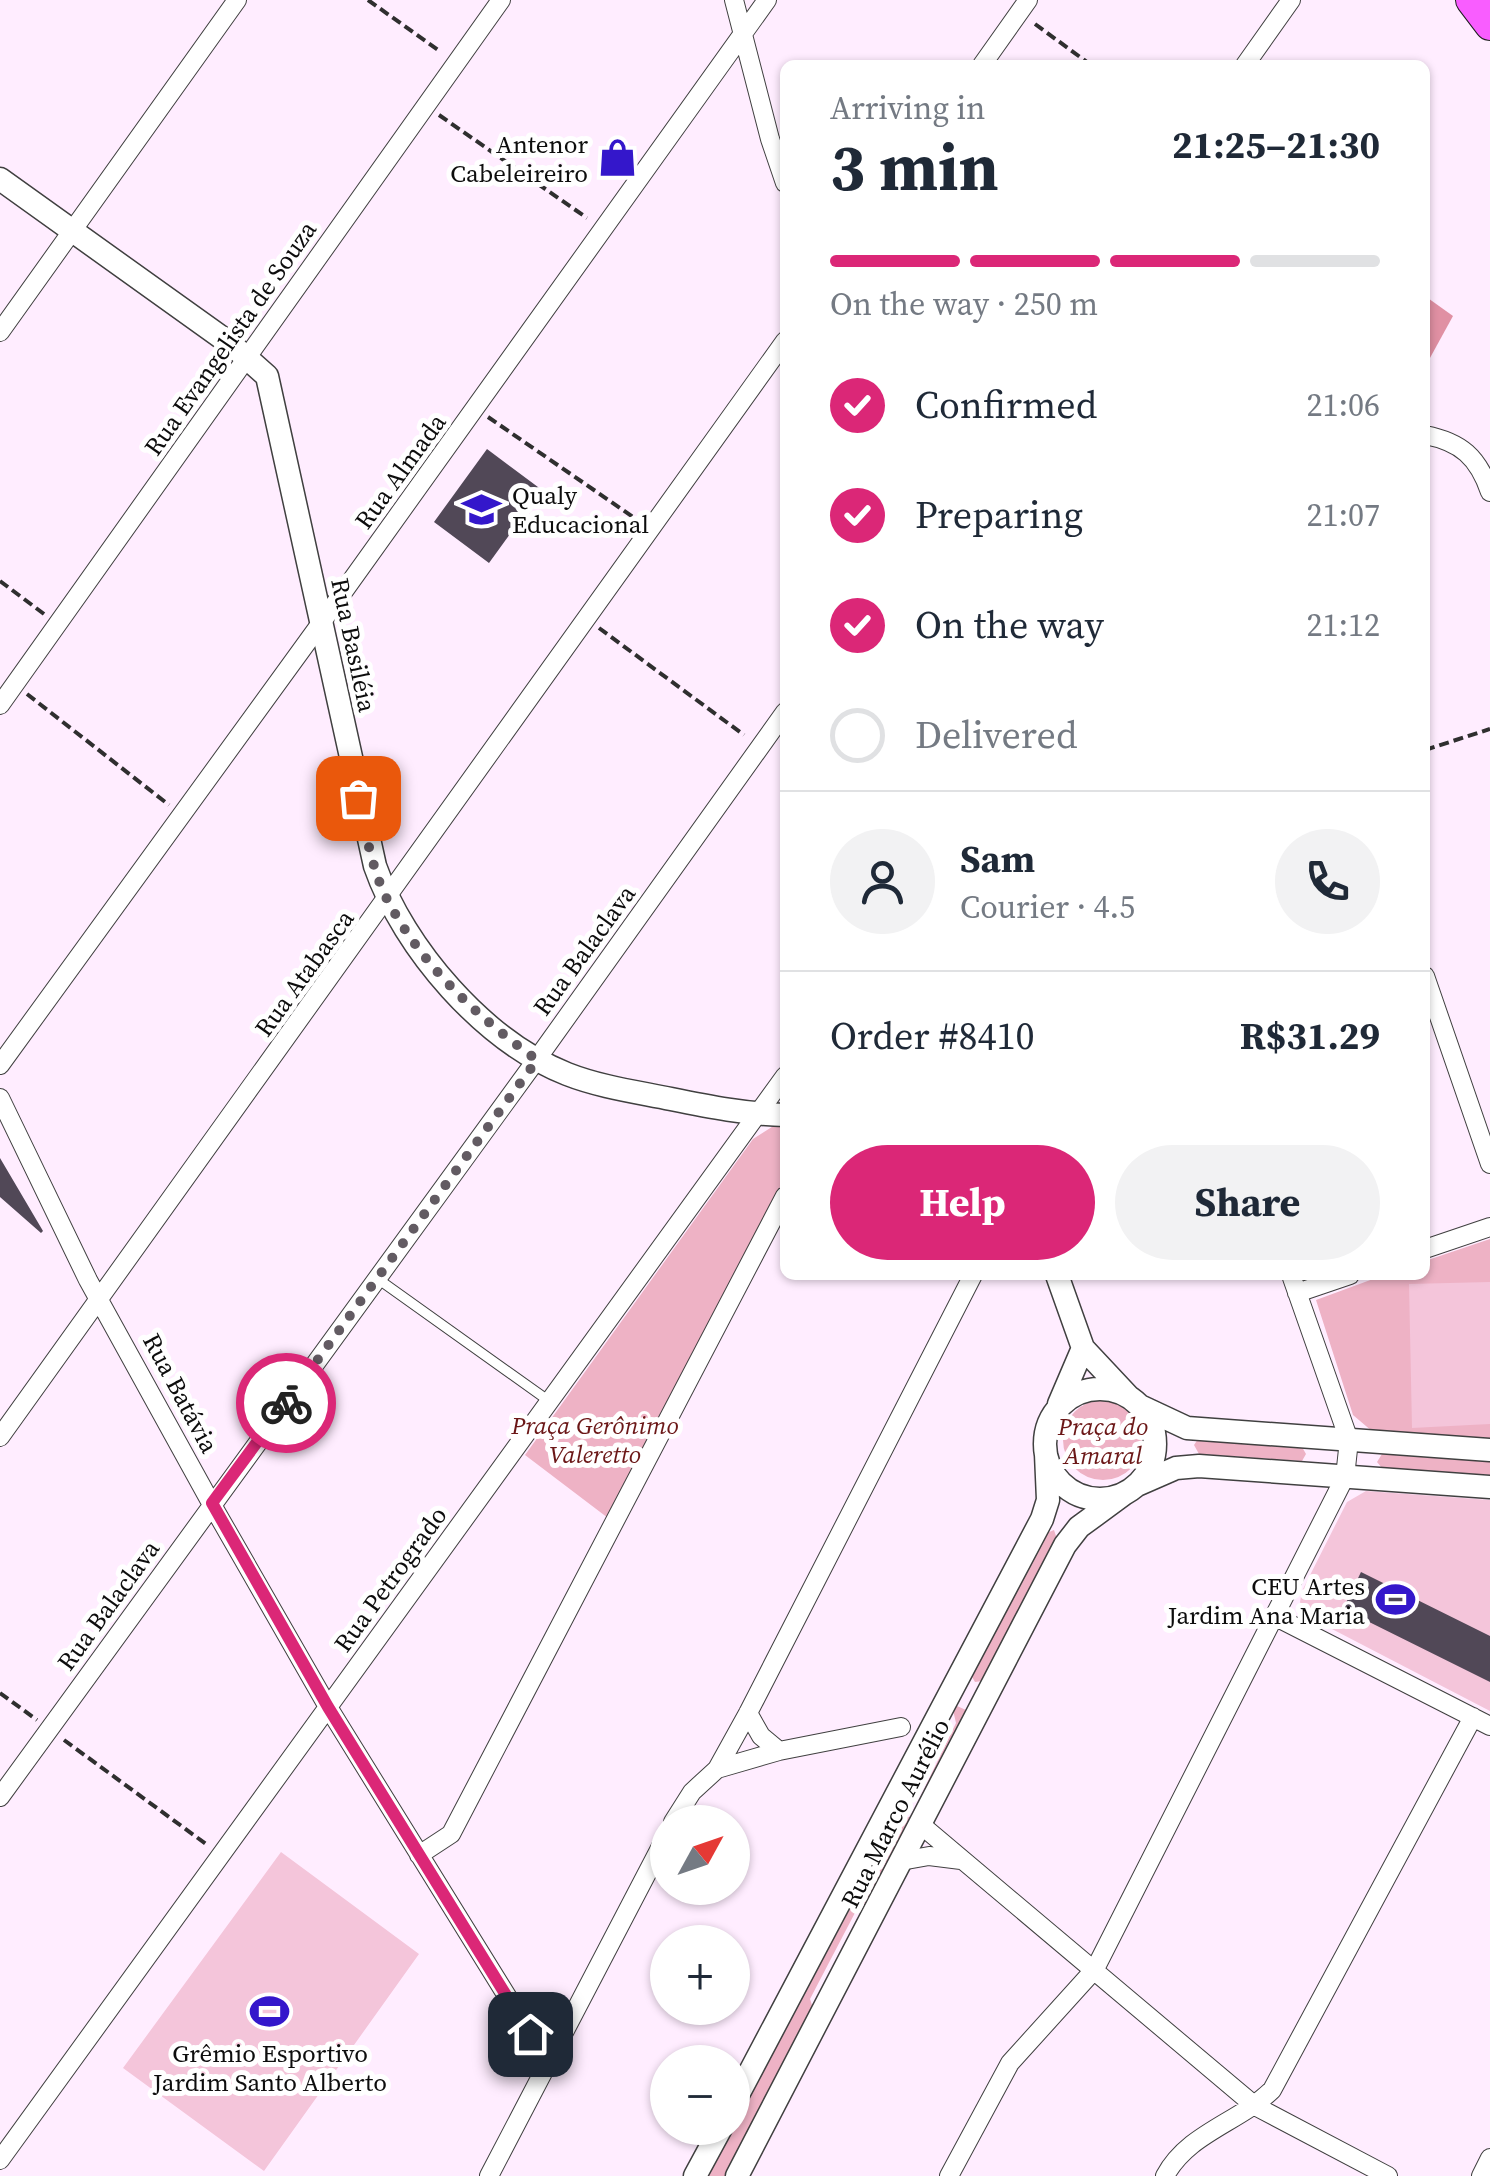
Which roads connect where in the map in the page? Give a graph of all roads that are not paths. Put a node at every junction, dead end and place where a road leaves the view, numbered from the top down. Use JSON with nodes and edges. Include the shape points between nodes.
{"nodes":[{"id":1,"x":237,"y":0,"type":"edge"},
{"id":2,"x":501,"y":0,"type":"edge"},
{"id":3,"x":734,"y":0,"type":"edge"},
{"id":4,"x":766,"y":0,"type":"edge"},
{"id":5,"x":1291,"y":0,"type":"edge"},
{"id":6,"x":1472,"y":0,"type":"edge"},
{"id":7,"x":1023,"y":6,"type":"edge"},
{"id":8,"x":1490,"y":25,"type":"edge"},
{"id":9,"x":743,"y":33,"type":"junction"},
{"id":10,"x":985,"y":60,"type":"edge"},
{"id":11,"x":1249,"y":60,"type":"edge"},
{"id":12,"x":780,"y":168,"type":"edge"},
{"id":13,"x":0,"y":178,"type":"edge"},
{"id":14,"x":73,"y":230,"type":"junction"},
{"id":15,"x":0,"y":332,"type":"edge"},
{"id":16,"x":780,"y":348,"type":"edge"},
{"id":17,"x":247,"y":356,"type":"junction"},
{"id":18,"x":1430,"y":436,"type":"edge"},
{"id":19,"x":1490,"y":492,"type":"edge"},
{"id":20,"x":322,"y":624,"type":"junction"},
{"id":21,"x":0,"y":705,"type":"edge"},
{"id":22,"x":780,"y":719,"type":"edge"},
{"id":23,"x":387,"y":900,"type":"junction"},
{"id":24,"x":1430,"y":990,"type":"edge"},
{"id":25,"x":537,"y":1060,"type":"junction"},
{"id":26,"x":0,"y":1066,"type":"edge"},
{"id":27,"x":780,"y":1083,"type":"edge"},
{"id":28,"x":0,"y":1098,"type":"edge"},
{"id":29,"x":757,"y":1114,"type":"junction"},
{"id":30,"x":780,"y":1114,"type":"edge"},
{"id":31,"x":1490,"y":1164,"type":"edge"},
{"id":32,"x":780,"y":1206,"type":"edge"},
{"id":33,"x":1490,"y":1227,"type":"edge"},
{"id":34,"x":1430,"y":1247,"type":"edge"},
{"id":35,"x":378,"y":1279,"type":"junction"},
{"id":36,"x":970,"y":1280,"type":"edge"},
{"id":37,"x":1059,"y":1280,"type":"edge"},
{"id":38,"x":1319,"y":1280,"type":"edge"},
{"id":39,"x":1294,"y":1284,"type":"edge"},
{"id":40,"x":100,"y":1298,"type":"junction"},
{"id":41,"x":1083,"y":1348,"type":"junction"},
{"id":42,"x":549,"y":1401,"type":"junction"},
{"id":43,"x":1135,"y":1402,"type":"junction"},
{"id":44,"x":1056,"y":1411,"type":"junction"},
{"id":45,"x":0,"y":1437,"type":"edge"},
{"id":46,"x":1349,"y":1440,"type":"junction"},
{"id":47,"x":1490,"y":1450,"type":"edge"},
{"id":48,"x":1046,"y":1454,"type":"junction"},
{"id":49,"x":1345,"y":1476,"type":"junction"},
{"id":50,"x":1490,"y":1487,"type":"edge"},
{"id":51,"x":1131,"y":1490,"type":"junction"},
{"id":52,"x":212,"y":1503,"type":"junction"},
{"id":53,"x":1276,"y":1617,"type":"junction"},
{"id":54,"x":951,"y":1694,"type":"junction"},
{"id":55,"x":328,"y":1707,"type":"junction"},
{"id":56,"x":981,"y":1708,"type":"junction"},
{"id":57,"x":748,"y":1713,"type":"junction"},
{"id":58,"x":1481,"y":1721,"type":"edge"},
{"id":59,"x":900,"y":1726,"type":"dead end"},
{"id":60,"x":779,"y":1751,"type":"junction"},
{"id":61,"x":717,"y":1769,"type":"junction"},
{"id":62,"x":0,"y":1798,"type":"edge"},
{"id":63,"x":684,"y":1805,"type":"edge"},
{"id":64,"x":920,"y":1824,"type":"junction"},
{"id":65,"x":419,"y":1855,"type":"junction"},
{"id":66,"x":962,"y":1860,"type":"junction"},
{"id":67,"x":901,"y":1862,"type":"junction"},
{"id":68,"x":650,"y":1868,"type":"edge"},
{"id":69,"x":1095,"y":1968,"type":"junction"},
{"id":70,"x":548,"y":2064,"type":"junction"},
{"id":71,"x":750,"y":2072,"type":"edge"},
{"id":72,"x":1255,"y":2106,"type":"junction"},
{"id":73,"x":712,"y":2145,"type":"edge"},
{"id":74,"x":1490,"y":2158,"type":"edge"},
{"id":75,"x":0,"y":2160,"type":"edge"},
{"id":76,"x":489,"y":2176,"type":"edge"},
{"id":77,"x":695,"y":2176,"type":"edge"},
{"id":78,"x":738,"y":2176,"type":"edge"},
{"id":79,"x":948,"y":2176,"type":"edge"},
{"id":80,"x":1166,"y":2176,"type":"edge"},
{"id":81,"x":1388,"y":2176,"type":"edge"},
{"id":82,"x":1481,"y":2176,"type":"edge"}],
"edges":[{"from":1,"to":14,"type":"street"},
{"from":2,"to":17,"type":"street","name":"Rua Evangelista de Souza"},
{"from":3,"to":9,"type":"street"},
{"from":4,"to":9,"type":"street","name":"Rua Almada"},
{"from":5,"to":11,"type":"street"},
{"from":6,"to":8,"type":"main road"},
{"from":7,"to":10,"type":"street"},
{"from":9,"to":12,"type":"street"},
{"from":9,"to":20,"type":"street","name":"Rua Almada"},
{"from":13,"to":14,"type":"street","name":"Rua Basiléia"},
{"from":14,"to":15,"type":"street"},
{"from":14,"to":17,"type":"street","name":"Rua Basiléia"},
{"from":16,"to":23,"type":"street","name":"Rua Atabasca"},
{"from":17,"to":20,"type":"street","name":"Rua Basiléia","via":[[272,388]]},
{"from":17,"to":21,"type":"street","name":"Rua Evangelista de Souza"},
{"from":18,"to":19,"type":"street","via":[[1466,450]]},
{"from":20,"to":23,"type":"street","name":"Rua Basiléia","via":[[366,834]]},
{"from":20,"to":26,"type":"street","name":"Rua Almada"},
{"from":22,"to":25,"type":"street","name":"Rua Balaclava"},
{"from":23,"to":25,"type":"street","name":"Rua Basiléia","via":[[448,986]]},
{"from":23,"to":40,"type":"street","name":"Rua Atabasca"},
{"from":24,"to":31,"type":"street"},
{"from":25,"to":29,"type":"street","name":"Rua Basiléia","via":[[600,1085]]},
{"from":25,"to":35,"type":"street","name":"Rua Balaclava"},
{"from":27,"to":29,"type":"street","name":"Rua Petrogrado"},
{"from":28,"to":40,"type":"street","name":"Rua Batávia"},
{"from":29,"to":30,"type":"street","name":"Rua Basiléia"},
{"from":29,"to":42,"type":"street","name":"Rua Petrogrado"},
{"from":32,"to":65,"type":"street","via":[[451,1834]]},
{"from":33,"to":34,"type":"street"},
{"from":35,"to":42,"type":"lane"},
{"from":35,"to":52,"type":"street","name":"Rua Balaclava"},
{"from":36,"to":57,"type":"street"},
{"from":37,"to":41,"type":"street"},
{"from":38,"to":39,"type":"street"},
{"from":39,"to":46,"type":"street"},
{"from":40,"to":45,"type":"street","name":"Rua Atabasca"},
{"from":40,"to":52,"type":"street","name":"Rua Batávia"},
{"from":41,"to":43,"type":"street"},
{"from":41,"to":44,"type":"street"},
{"from":42,"to":55,"type":"street","name":"Rua Petrogrado"},
{"from":43,"to":44,"type":"street","via":[[1108,1390],[1085,1391]]},
{"from":43,"to":46,"type":"street","via":[[1187,1428]]},
{"from":43,"to":51,"type":"street","via":[[1152,1425],[1156,1446],[1150,1467]]},
{"from":44,"to":48,"type":"street"},
{"from":46,"to":47,"type":"street"},
{"from":46,"to":49,"type":"street"},
{"from":48,"to":51,"type":"street","via":[[1056,1476],[1075,1493],[1100,1499]]},
{"from":48,"to":54,"type":"street","name":"Rua Marco Aurélio","via":[[1042,1519]]},
{"from":49,"to":50,"type":"street"},
{"from":49,"to":51,"type":"street","via":[[1200,1466],[1176,1468]]},
{"from":49,"to":53,"type":"street"},
{"from":51,"to":56,"type":"street","name":"Rua Marco Aurélio","via":[[1079,1527],[1066,1545]]},
{"from":52,"to":55,"type":"street","name":"Rua Batávia"},
{"from":52,"to":62,"type":"street","name":"Rua Balaclava"},
{"from":53,"to":58,"type":"street"},
{"from":53,"to":69,"type":"street"},
{"from":54,"to":56,"type":"street"},
{"from":54,"to":71,"type":"street","name":"Rua Marco Aurélio"},
{"from":55,"to":65,"type":"street","name":"Rua Batávia"},
{"from":55,"to":75,"type":"street","name":"Rua Petrogrado"},
{"from":56,"to":64,"type":"street","name":"Rua Marco Aurélio"},
{"from":57,"to":60,"type":"street"},
{"from":57,"to":61,"type":"street"},
{"from":58,"to":72,"type":"street","via":[[1279,2079]]},
{"from":59,"to":60,"type":"street"},
{"from":60,"to":61,"type":"street"},
{"from":61,"to":63,"type":"street"},
{"from":64,"to":66,"type":"street"},
{"from":64,"to":67,"type":"street","name":"Rua Marco Aurélio"},
{"from":65,"to":70,"type":"street","name":"Rua Batávia"},
{"from":66,"to":67,"type":"street","via":[[929,1856]]},
{"from":66,"to":69,"type":"street"},
{"from":67,"to":78,"type":"street","name":"Rua Marco Aurélio"},
{"from":68,"to":70,"type":"street"},
{"from":69,"to":72,"type":"street"},
{"from":69,"to":79,"type":"street","via":[[1002,2074]]},
{"from":70,"to":76,"type":"street"},
{"from":72,"to":80,"type":"street","via":[[1193,2141]]},
{"from":72,"to":81,"type":"street"},
{"from":73,"to":77,"type":"street"},
{"from":74,"to":82,"type":"street"}]}
